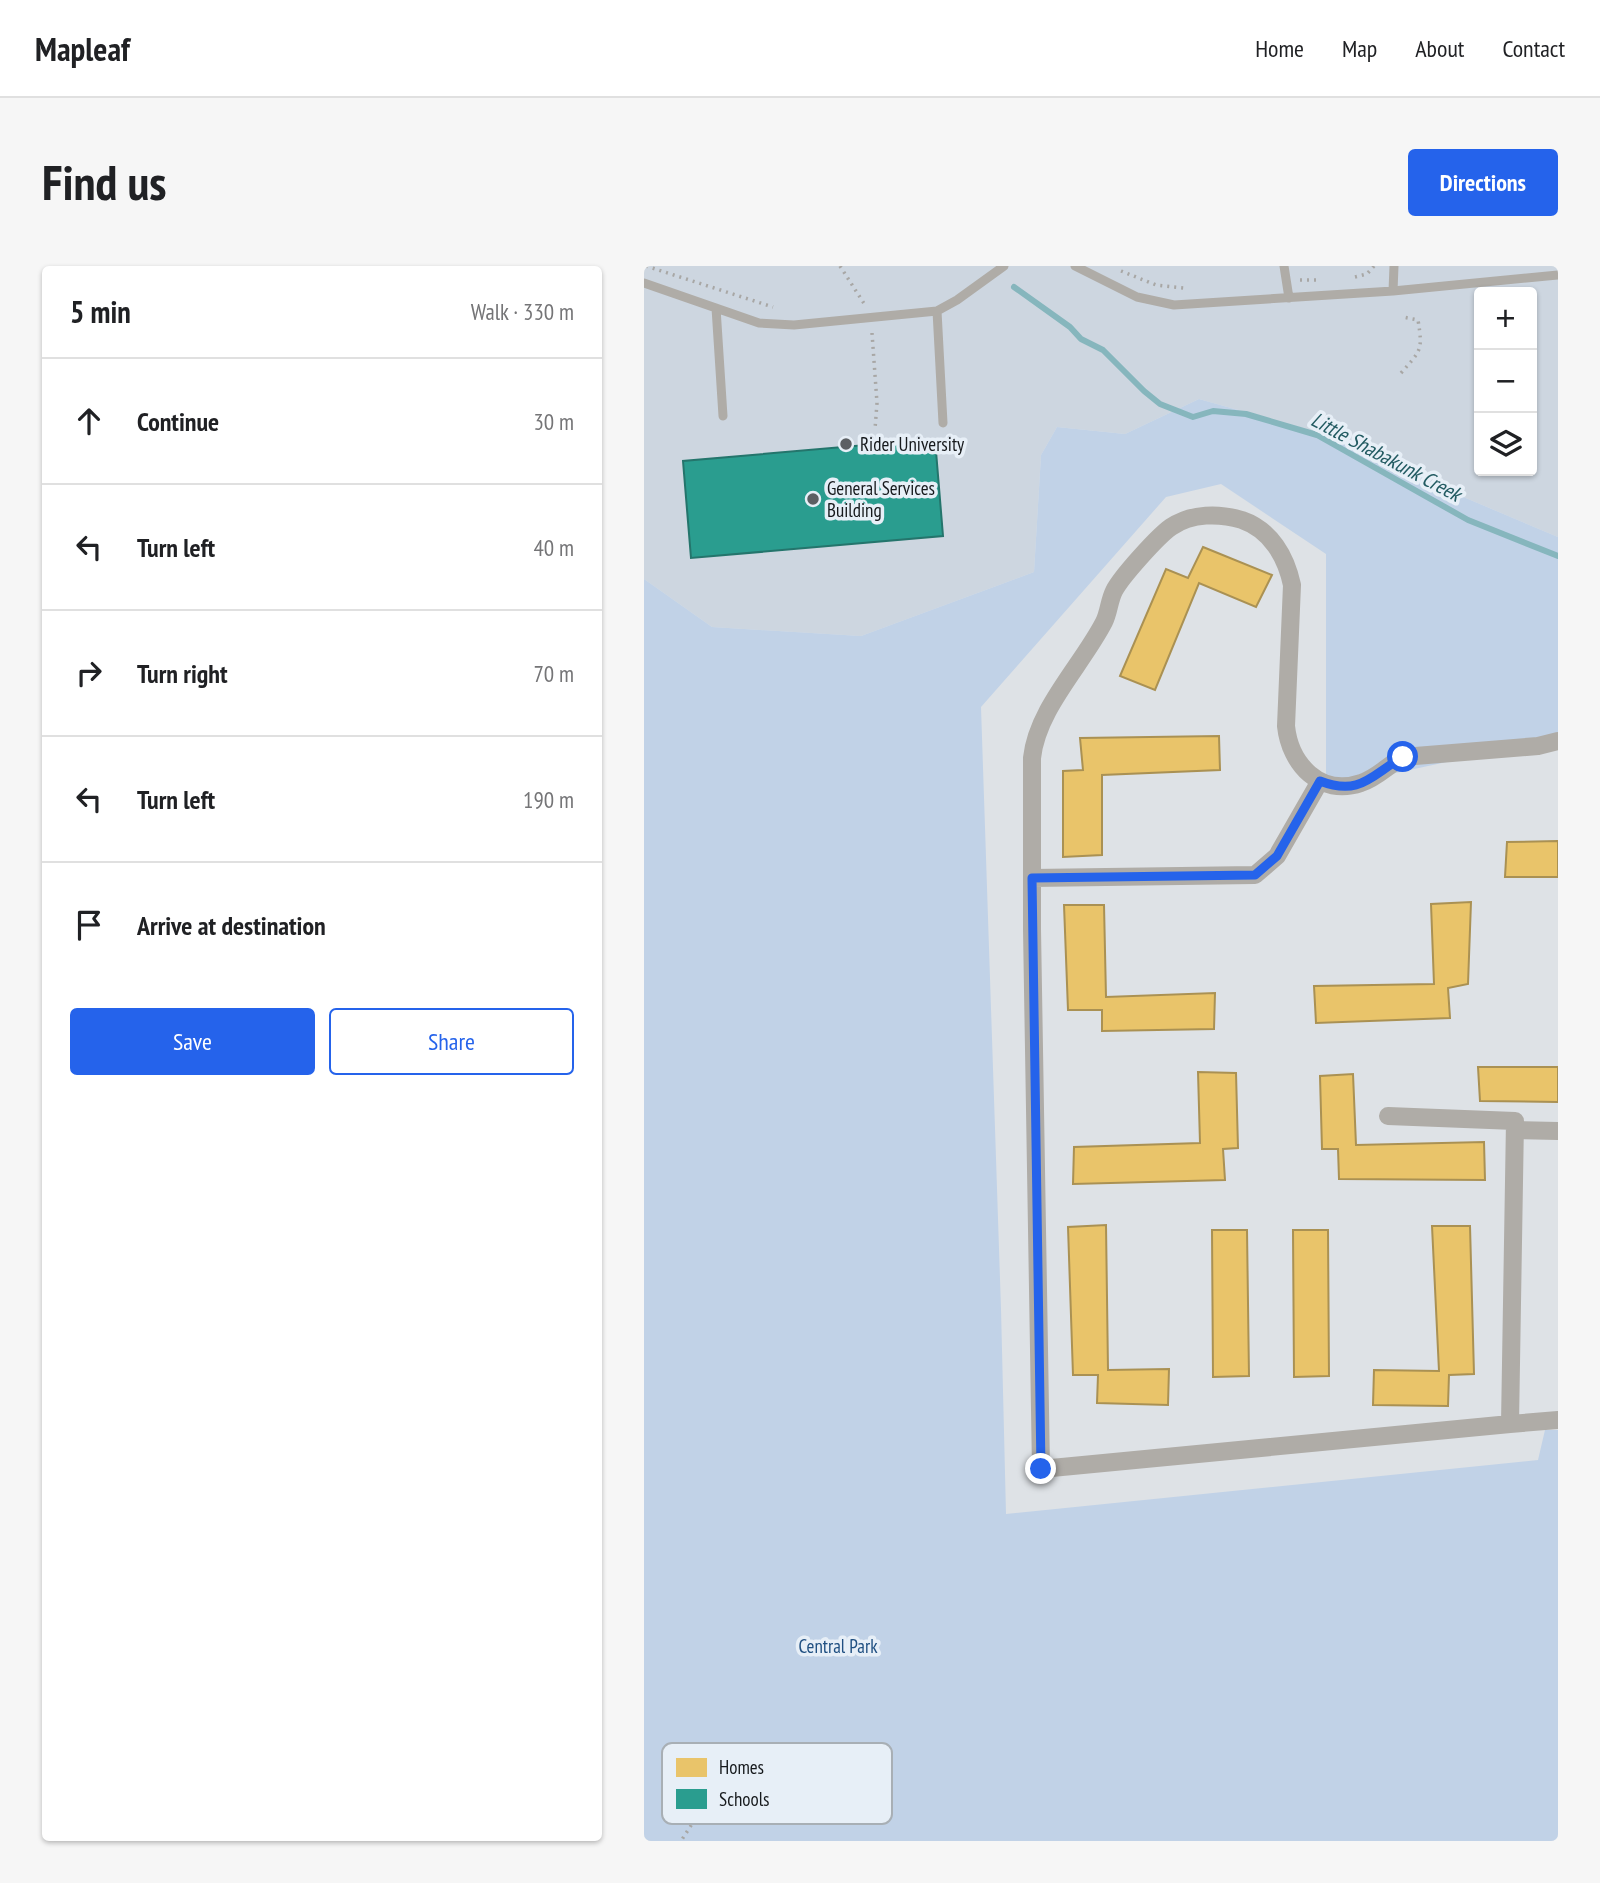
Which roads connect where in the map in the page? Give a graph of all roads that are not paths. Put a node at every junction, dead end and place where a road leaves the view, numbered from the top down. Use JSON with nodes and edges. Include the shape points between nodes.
{"nodes":[{"id":1,"x":1004,"y":266,"type":"edge"},
{"id":2,"x":1075,"y":266,"type":"edge"},
{"id":3,"x":1284,"y":266,"type":"edge"},
{"id":4,"x":1394,"y":266,"type":"edge"},
{"id":5,"x":1558,"y":275,"type":"edge"},
{"id":6,"x":644,"y":283,"type":"edge"},
{"id":7,"x":1393,"y":291,"type":"junction"},
{"id":8,"x":1289,"y":298,"type":"junction"},
{"id":9,"x":716,"y":308,"type":"junction"},
{"id":10,"x":937,"y":311,"type":"junction"},
{"id":11,"x":723,"y":416,"type":"dead end"},
{"id":12,"x":943,"y":423,"type":"dead end"},
{"id":13,"x":1558,"y":741,"type":"edge"},
{"id":14,"x":1320,"y":781,"type":"junction"},
{"id":15,"x":1032,"y":878,"type":"junction"},
{"id":16,"x":1388,"y":1116,"type":"dead end"},
{"id":17,"x":1515,"y":1130,"type":"junction"},
{"id":18,"x":1558,"y":1130,"type":"edge"},
{"id":19,"x":1558,"y":1420,"type":"edge"},
{"id":20,"x":1510,"y":1424,"type":"junction"}],
"edges":[{"from":1,"to":10,"type":"lane"},
{"from":2,"to":8,"type":"lane","via":[[1136,298],[1174,304]]},
{"from":3,"to":8,"type":"lane"},
{"from":4,"to":7,"type":"lane"},
{"from":5,"to":7,"type":"lane"},
{"from":6,"to":9,"type":"lane"},
{"from":7,"to":8,"type":"lane"},
{"from":9,"to":10,"type":"lane","via":[[759,323],[794,325]]},
{"from":9,"to":11,"type":"lane"},
{"from":10,"to":12,"type":"lane"},
{"from":13,"to":14,"type":"street","via":[[1403,757],[1359,785]]},
{"from":14,"to":15,"type":"street","via":[[1277,856],[1255,875]]},
{"from":14,"to":15,"type":"street","via":[[1302,767],[1288,744],[1292,585],[1288,566],[1278,548],[1247,522],[1209,515],[1189,519],[1156,540],[1114,591],[1105,620],[1039,729],[1032,758]]},
{"from":15,"to":20,"type":"street","via":[[1041,1469]]},
{"from":16,"to":17,"type":"street","via":[[1515,1121]]},
{"from":17,"to":18,"type":"street"},
{"from":17,"to":20,"type":"street"},
{"from":19,"to":20,"type":"street"}]}
